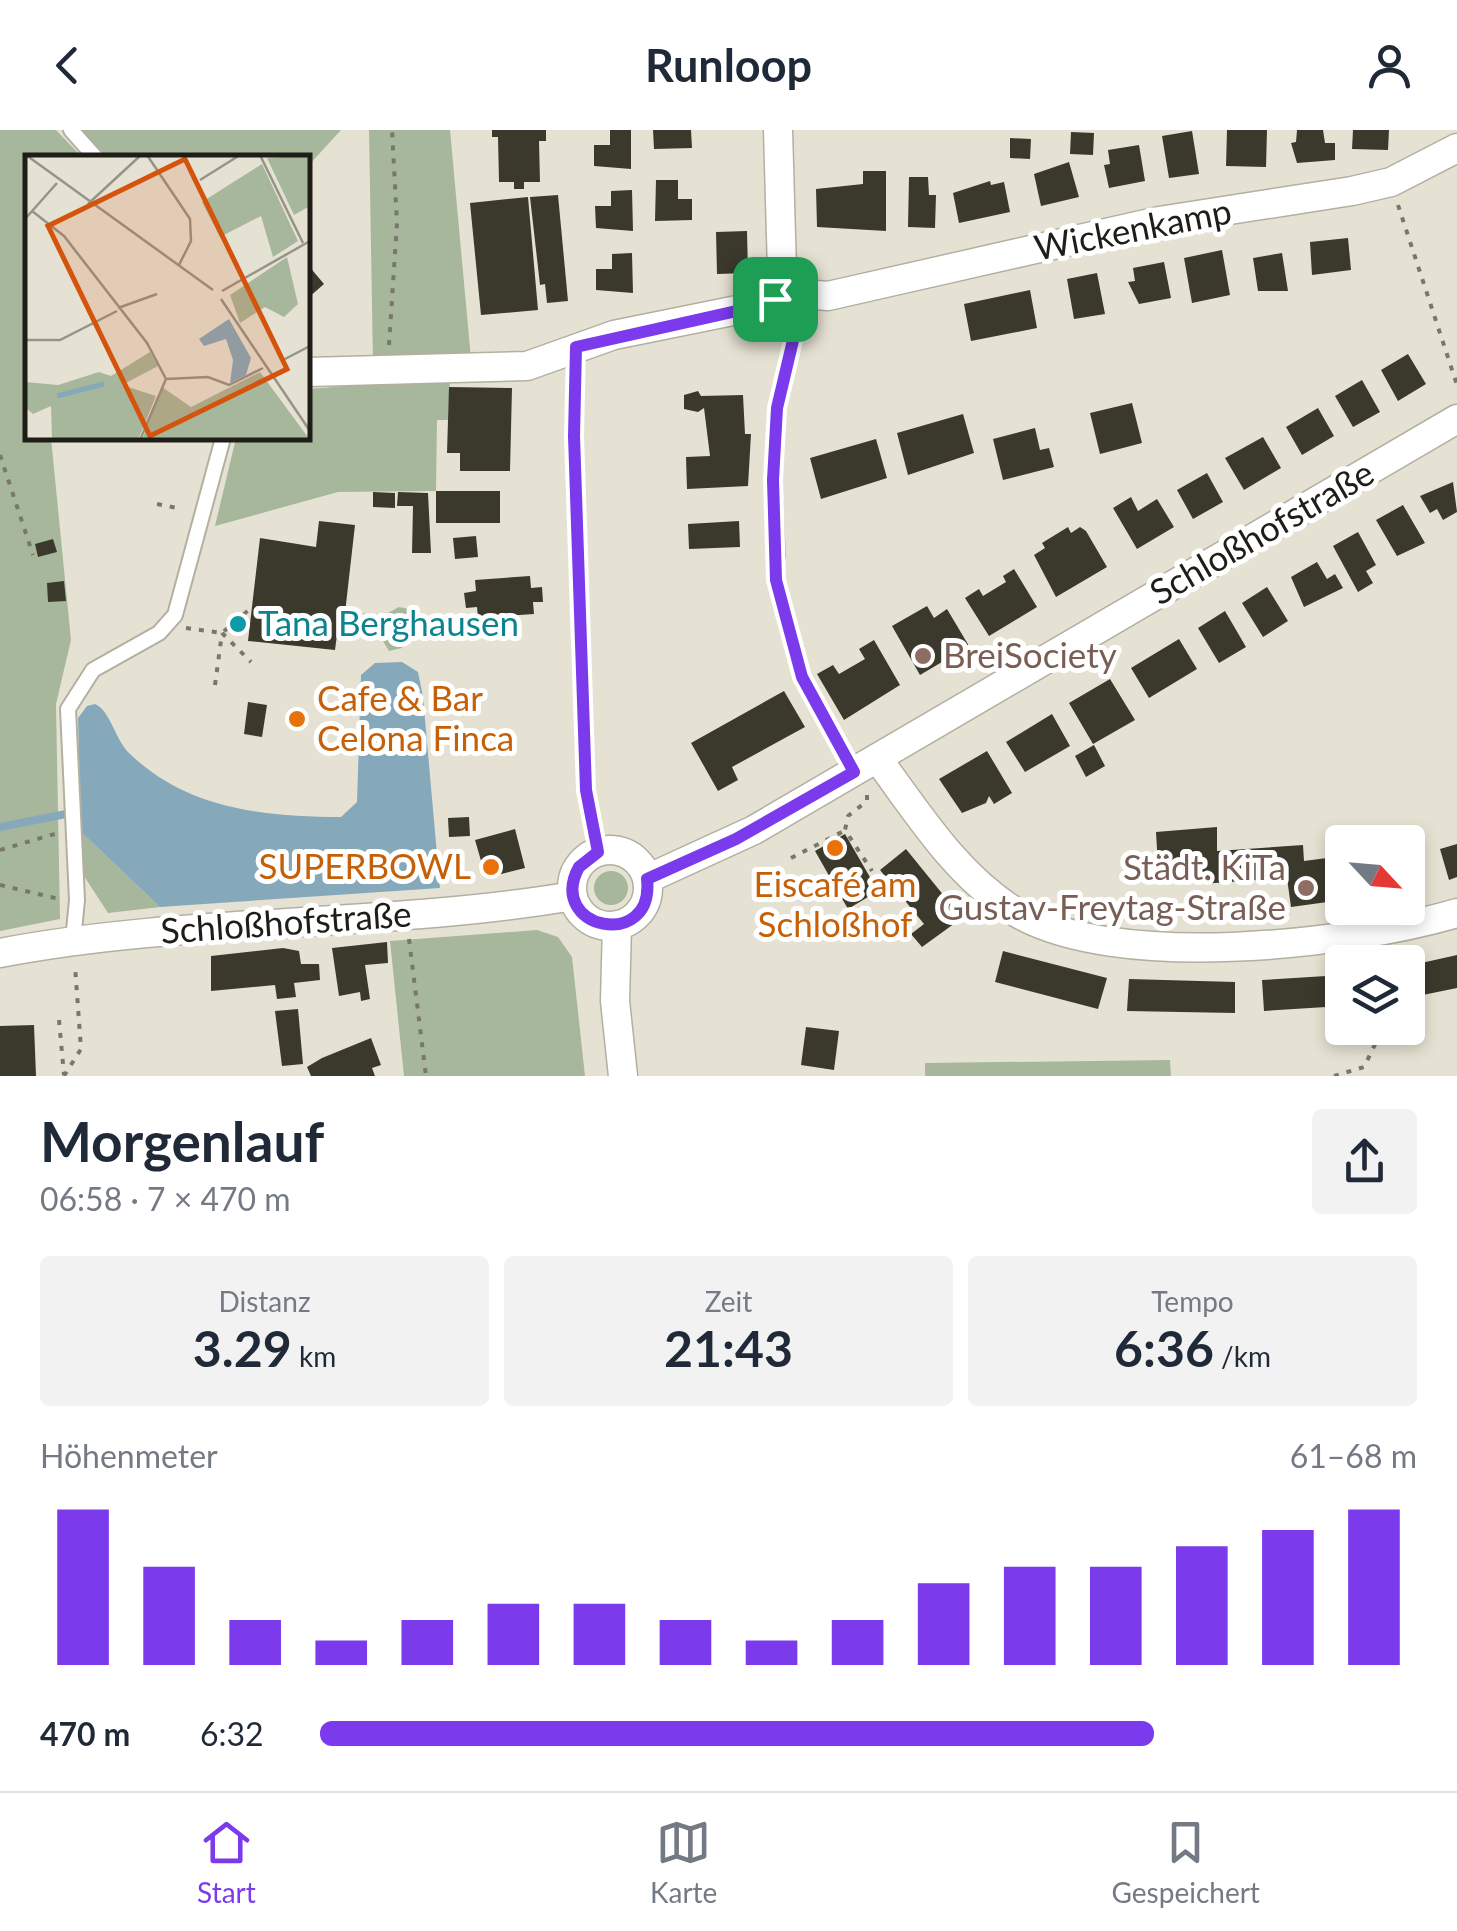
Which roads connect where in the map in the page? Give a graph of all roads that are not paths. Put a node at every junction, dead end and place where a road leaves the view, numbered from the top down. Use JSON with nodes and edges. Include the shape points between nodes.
{"nodes":[{"id":1,"x":71,"y":130,"type":"edge"},
{"id":2,"x":778,"y":130,"type":"edge"},
{"id":3,"x":1457,"y":148,"type":"edge"},
{"id":4,"x":93,"y":155,"type":"edge"},
{"id":5,"x":797,"y":289,"type":"junction"},
{"id":6,"x":310,"y":372,"type":"edge"},
{"id":7,"x":1457,"y":419,"type":"edge"},
{"id":8,"x":221,"y":440,"type":"edge"},
{"id":9,"x":778,"y":556,"type":"road end"},
{"id":10,"x":866,"y":765,"type":"junction"},
{"id":11,"x":586,"y":790,"type":"road end"},
{"id":12,"x":598,"y":852,"type":"junction"},
{"id":13,"x":647,"y":879,"type":"junction"},
{"id":14,"x":573,"y":896,"type":"junction"},
{"id":15,"x":1457,"y":913,"type":"edge"},
{"id":16,"x":617,"y":925,"type":"junction"},
{"id":17,"x":72,"y":941,"type":"junction"},
{"id":18,"x":0,"y":953,"type":"edge"},
{"id":19,"x":623,"y":1076,"type":"edge"}],
"edges":[{"from":1,"to":4,"type":"lane"},
{"from":2,"to":5,"type":"street","via":[[779,256]]},
{"from":3,"to":5,"type":"street","name":"Wickenkamp","via":[[1390,182],[1143,224],[854,292]]},
{"from":5,"to":6,"type":"street","name":"Wickenkamp","via":[[768,304],[576,347],[526,366]]},
{"from":5,"to":9,"type":"lane","via":[[777,408]]},
{"from":7,"to":10,"type":"street","name":"Schloßhofstraße"},
{"from":8,"to":17,"type":"lane","via":[[180,602],[167,626],[93,670],[66,719],[78,900]]},
{"from":10,"to":13,"type":"street","name":"Schloßhofstraße","via":[[736,839]]},
{"from":10,"to":15,"type":"street","via":[[952,858],[1015,912],[1053,930],[1104,940],[1244,946],[1374,932]]},
{"from":11,"to":12,"type":"lane"},
{"from":12,"to":13,"type":"street","via":[[629,856]]},
{"from":12,"to":14,"type":"street","via":[[579,867]]},
{"from":13,"to":16,"type":"street","via":[[639,912]]},
{"from":14,"to":16,"type":"street","via":[[592,921]]},
{"from":14,"to":17,"type":"street","name":"Schloßhofstraße"},
{"from":16,"to":19,"type":"street","via":[[615,1002]]},
{"from":17,"to":18,"type":"street","name":"Schloßhofstraße"}]}
